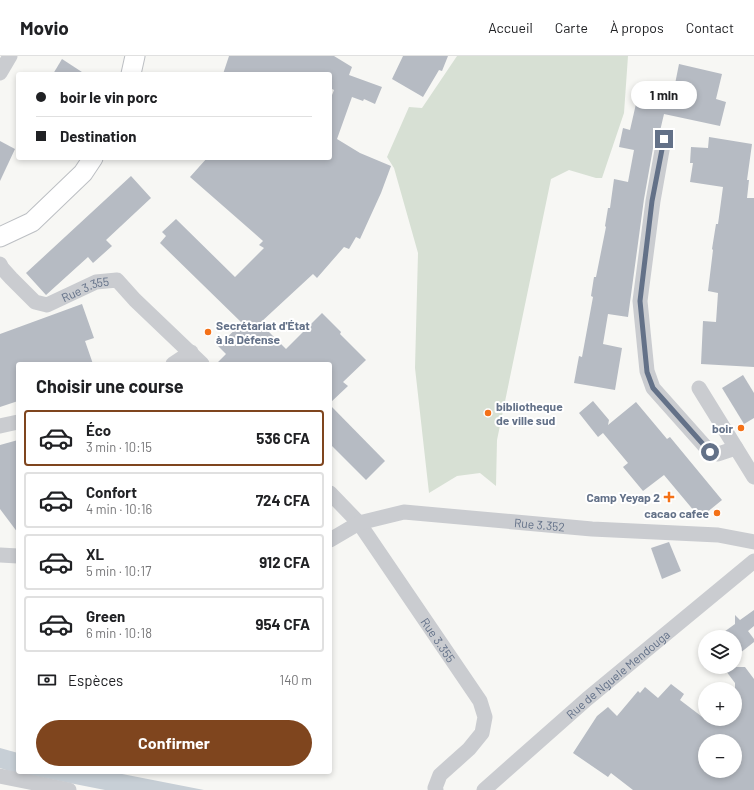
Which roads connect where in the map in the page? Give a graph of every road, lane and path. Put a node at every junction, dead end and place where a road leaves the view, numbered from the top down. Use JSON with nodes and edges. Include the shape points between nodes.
{"nodes":[{"id":1,"x":10,"y":56,"type":"edge"},
{"id":2,"x":135,"y":56,"type":"edge"},
{"id":3,"x":131,"y":72,"type":"edge"},
{"id":4,"x":0,"y":73,"type":"edge"},
{"id":5,"x":664,"y":139,"type":"dead end"},
{"id":6,"x":92,"y":160,"type":"edge"},
{"id":7,"x":0,"y":237,"type":"edge"},
{"id":8,"x":0,"y":264,"type":"edge"},
{"id":9,"x":5,"y":279,"type":"edge"},
{"id":10,"x":191,"y":352,"type":"junction"},
{"id":11,"x":177,"y":362,"type":"edge"},
{"id":12,"x":200,"y":362,"type":"edge"},
{"id":13,"x":699,"y":388,"type":"dead end"},
{"id":14,"x":16,"y":422,"type":"edge"},
{"id":15,"x":0,"y":426,"type":"edge"},
{"id":16,"x":736,"y":448,"type":"junction"},
{"id":17,"x":754,"y":477,"type":"edge"},
{"id":18,"x":332,"y":495,"type":"edge"},
{"id":19,"x":359,"y":523,"type":"junction"},
{"id":20,"x":332,"y":539,"type":"edge"},
{"id":21,"x":754,"y":542,"type":"edge"},
{"id":22,"x":0,"y":555,"type":"edge"},
{"id":23,"x":16,"y":556,"type":"edge"},
{"id":24,"x":754,"y":561,"type":"edge"},
{"id":25,"x":0,"y":776,"type":"edge"},
{"id":26,"x":69,"y":790,"type":"edge"},
{"id":27,"x":436,"y":790,"type":"edge"},
{"id":28,"x":484,"y":790,"type":"edge"}],
"edges":[{"from":1,"to":4,"type":"street"},
{"from":2,"to":3,"type":"main road"},
{"from":5,"to":16,"type":"street","via":[[652,201],[640,301],[647,372],[653,388],[710,452],[718,454]]},
{"from":6,"to":7,"type":"main road","via":[[83,174],[32,222]]},
{"from":8,"to":9,"type":"street","name":"Rue 3.355"},
{"from":9,"to":10,"type":"street","name":"Rue 3.355","via":[[36,302],[47,305],[96,282],[117,280]]},
{"from":10,"to":11,"type":"street"},
{"from":10,"to":12,"type":"street","name":"Rue 3.355"},
{"from":13,"to":16,"type":"street"},
{"from":14,"to":15,"type":"street"},
{"from":16,"to":17,"type":"street"},
{"from":18,"to":19,"type":"street","name":"Rue 3.355"},
{"from":19,"to":20,"type":"street","name":"Rue 3.352"},
{"from":19,"to":21,"type":"street","name":"Rue 3.352","via":[[404,512],[592,529],[718,535]]},
{"from":19,"to":27,"type":"street","name":"Rue 3.355","via":[[480,701],[485,717],[482,733],[440,774]]},
{"from":22,"to":23,"type":"street"},
{"from":24,"to":28,"type":"street","name":"Rue de Nguele Mendouga","via":[[587,699]]},
{"from":25,"to":26,"type":"street"}]}
